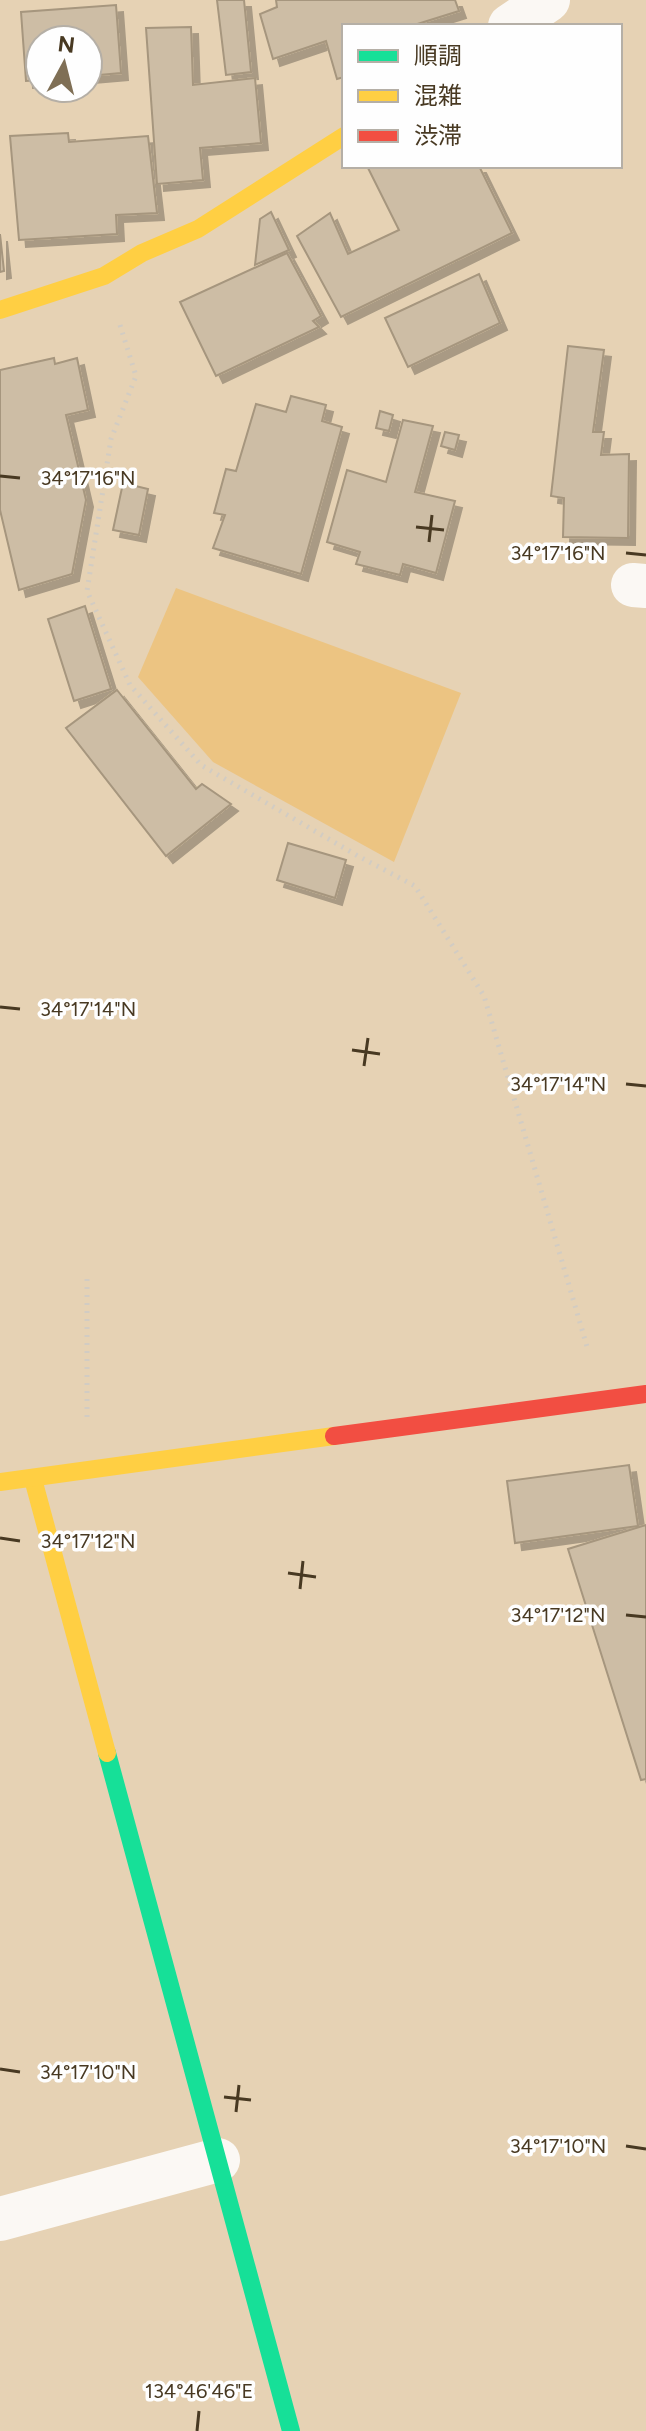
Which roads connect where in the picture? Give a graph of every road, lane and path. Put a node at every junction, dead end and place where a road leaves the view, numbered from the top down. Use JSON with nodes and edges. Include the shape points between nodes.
{"nodes":[{"id":1,"x":548,"y":0,"type":"edge"},
{"id":2,"x":513,"y":24,"type":"edge"},
{"id":3,"x":342,"y":137,"type":"edge"},
{"id":4,"x":104,"y":276,"type":"junction"},
{"id":5,"x":0,"y":310,"type":"edge"},
{"id":6,"x":87,"y":1276,"type":"dead end"},
{"id":7,"x":646,"y":1394,"type":"edge"},
{"id":8,"x":603,"y":1401,"type":"junction"},
{"id":9,"x":102,"y":1468,"type":"junction"},
{"id":10,"x":33,"y":1479,"type":"junction"},
{"id":11,"x":0,"y":1482,"type":"edge"},
{"id":12,"x":218,"y":2160,"type":"junction"},
{"id":13,"x":0,"y":2219,"type":"edge"},
{"id":14,"x":291,"y":2431,"type":"edge"}],
"edges":[{"from":1,"to":2,"type":"street"},
{"from":3,"to":4,"type":"street","via":[[198,229]]},
{"from":4,"to":5,"type":"street"},
{"from":4,"to":8,"type":"path","via":[[136,376],[111,439],[87,591],[130,685],[201,765],[415,886],[484,996]]},
{"from":6,"to":9,"type":"path","via":[[87,1417]]},
{"from":7,"to":8,"type":"street"},
{"from":8,"to":9,"type":"street"},
{"from":9,"to":10,"type":"street"},
{"from":10,"to":11,"type":"street"},
{"from":10,"to":12,"type":"street"},
{"from":12,"to":13,"type":"street"},
{"from":12,"to":14,"type":"street"}]}
